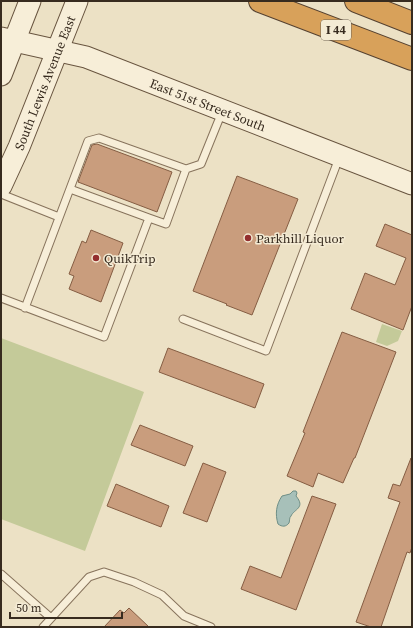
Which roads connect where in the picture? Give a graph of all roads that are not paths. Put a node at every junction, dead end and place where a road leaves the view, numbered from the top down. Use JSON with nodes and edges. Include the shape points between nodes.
{"nodes":[{"id":1,"x":30,"y":1,"type":"edge"},
{"id":2,"x":77,"y":1,"type":"edge"},
{"id":3,"x":260,"y":1,"type":"edge"},
{"id":4,"x":356,"y":1,"type":"edge"},
{"id":5,"x":412,"y":22,"type":"edge"},
{"id":6,"x":8,"y":39,"type":"edge"},
{"id":7,"x":57,"y":50,"type":"junction"},
{"id":8,"x":412,"y":59,"type":"edge"},
{"id":9,"x":1,"y":75,"type":"edge"},
{"id":10,"x":222,"y":110,"type":"junction"},
{"id":11,"x":339,"y":155,"type":"junction"},
{"id":12,"x":186,"y":169,"type":"junction"},
{"id":13,"x":412,"y":184,"type":"edge"},
{"id":14,"x":1,"y":186,"type":"edge"},
{"id":15,"x":70,"y":189,"type":"junction"},
{"id":16,"x":1,"y":194,"type":"edge"},
{"id":17,"x":59,"y":217,"type":"junction"},
{"id":18,"x":149,"y":218,"type":"junction"},
{"id":19,"x":1,"y":298,"type":"edge"},
{"id":20,"x":25,"y":308,"type":"junction"},
{"id":21,"x":183,"y":318,"type":"dead end"},
{"id":22,"x":1,"y":574,"type":"edge"},
{"id":23,"x":51,"y":618,"type":"junction"},
{"id":24,"x":43,"y":627,"type":"edge"},
{"id":25,"x":211,"y":627,"type":"edge"}],
"edges":[{"from":1,"to":6,"type":"main road"},
{"from":2,"to":7,"type":"main road","name":"South Lewis Avenue East"},
{"from":3,"to":8,"type":"highway","number":"I 44"},
{"from":4,"to":5,"type":"highway","number":"I 44"},
{"from":6,"to":7,"type":"main road","name":"East 51st Street South"},
{"from":6,"to":9,"type":"main road"},
{"from":7,"to":10,"type":"main road","name":"East 51st Street South","via":[[86,58]]},
{"from":7,"to":14,"type":"main road","name":"South Lewis Avenue East"},
{"from":10,"to":11,"type":"main road","name":"East 51st Street South"},
{"from":10,"to":12,"type":"lane","via":[[201,164]]},
{"from":11,"to":13,"type":"main road","name":"East 51st Street South"},
{"from":11,"to":21,"type":"lane","via":[[266,351]]},
{"from":12,"to":15,"type":"lane","via":[[99,138],[88,141]]},
{"from":12,"to":18,"type":"lane","via":[[166,224]]},
{"from":15,"to":17,"type":"lane"},
{"from":15,"to":18,"type":"lane"},
{"from":16,"to":17,"type":"lane"},
{"from":17,"to":20,"type":"lane"},
{"from":18,"to":20,"type":"lane","via":[[104,337]]},
{"from":19,"to":20,"type":"lane"},
{"from":22,"to":23,"type":"lane"},
{"from":23,"to":24,"type":"lane"},
{"from":23,"to":25,"type":"lane","via":[[89,577],[104,572],[162,595],[184,616]]}]}
